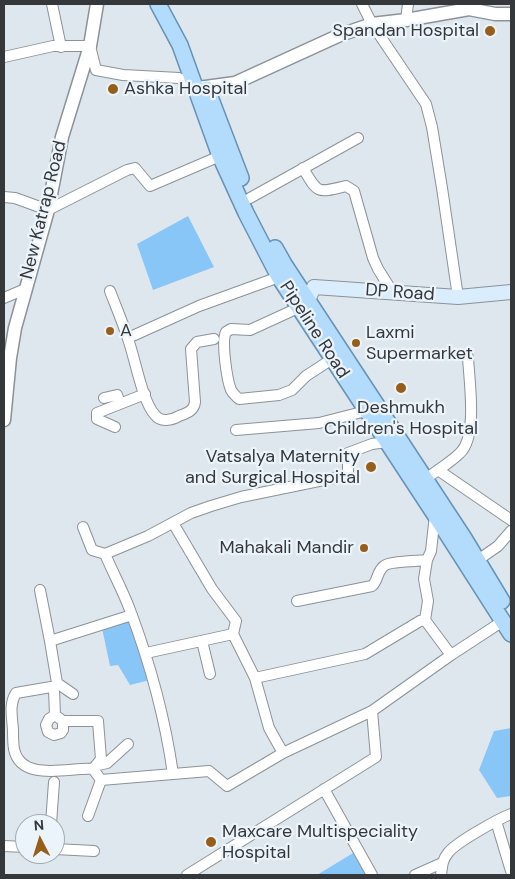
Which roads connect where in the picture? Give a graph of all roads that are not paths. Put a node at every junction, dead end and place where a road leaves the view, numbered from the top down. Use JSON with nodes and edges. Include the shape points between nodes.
{"nodes":[{"id":1,"x":52,"y":4,"type":"edge"},
{"id":2,"x":97,"y":4,"type":"edge"},
{"id":3,"x":158,"y":4,"type":"edge"},
{"id":4,"x":169,"y":4,"type":"edge"},
{"id":5,"x":362,"y":4,"type":"edge"},
{"id":6,"x":408,"y":4,"type":"edge"},
{"id":7,"x":496,"y":9,"type":"edge"},
{"id":8,"x":511,"y":14,"type":"edge"},
{"id":9,"x":406,"y":20,"type":"junction"},
{"id":10,"x":372,"y":24,"type":"junction"},
{"id":11,"x":90,"y":46,"type":"junction"},
{"id":12,"x":61,"y":47,"type":"junction"},
{"id":13,"x":4,"y":57,"type":"edge"},
{"id":14,"x":201,"y":88,"type":"junction"},
{"id":15,"x":358,"y":138,"type":"dead end"},
{"id":16,"x":220,"y":156,"type":"junction"},
{"id":17,"x":304,"y":168,"type":"junction"},
{"id":18,"x":4,"y":198,"type":"edge"},
{"id":19,"x":250,"y":198,"type":"junction"},
{"id":20,"x":48,"y":210,"type":"junction"},
{"id":21,"x":279,"y":277,"type":"junction"},
{"id":22,"x":297,"y":283,"type":"junction"},
{"id":23,"x":25,"y":289,"type":"junction"},
{"id":24,"x":110,"y":291,"type":"dead end"},
{"id":25,"x":511,"y":292,"type":"edge"},
{"id":26,"x":392,"y":293,"type":"junction"},
{"id":27,"x":458,"y":297,"type":"junction"},
{"id":28,"x":4,"y":298,"type":"edge"},
{"id":29,"x":307,"y":298,"type":"junction"},
{"id":30,"x":128,"y":338,"type":"junction"},
{"id":31,"x":214,"y":339,"type":"dead end"},
{"id":32,"x":468,"y":357,"type":"dead end"},
{"id":33,"x":332,"y":359,"type":"junction"},
{"id":34,"x":7,"y":360,"type":"edge"},
{"id":35,"x":144,"y":394,"type":"junction"},
{"id":36,"x":104,"y":398,"type":"dead end"},
{"id":37,"x":120,"y":403,"type":"junction"},
{"id":38,"x":366,"y":411,"type":"junction"},
{"id":39,"x":4,"y":420,"type":"edge"},
{"id":40,"x":115,"y":426,"type":"dead end"},
{"id":41,"x":236,"y":430,"type":"dead end"},
{"id":42,"x":387,"y":442,"type":"junction"},
{"id":43,"x":438,"y":470,"type":"junction"},
{"id":44,"x":426,"y":479,"type":"junction"},
{"id":45,"x":435,"y":515,"type":"junction"},
{"id":46,"x":511,"y":520,"type":"edge"},
{"id":47,"x":173,"y":523,"type":"junction"},
{"id":48,"x":83,"y":527,"type":"dead end"},
{"id":49,"x":511,"y":531,"type":"edge"},
{"id":50,"x":105,"y":554,"type":"junction"},
{"id":51,"x":427,"y":560,"type":"junction"},
{"id":52,"x":478,"y":560,"type":"junction"},
{"id":53,"x":40,"y":590,"type":"dead end"},
{"id":54,"x":297,"y":601,"type":"dead end"},
{"id":55,"x":132,"y":615,"type":"junction"},
{"id":56,"x":507,"y":619,"type":"edge"},
{"id":57,"x":425,"y":620,"type":"junction"},
{"id":58,"x":233,"y":634,"type":"junction"},
{"id":59,"x":511,"y":634,"type":"edge"},
{"id":60,"x":50,"y":641,"type":"junction"},
{"id":61,"x":202,"y":642,"type":"junction"},
{"id":62,"x":146,"y":652,"type":"junction"},
{"id":63,"x":451,"y":655,"type":"junction"},
{"id":64,"x":210,"y":674,"type":"dead end"},
{"id":65,"x":255,"y":678,"type":"junction"},
{"id":66,"x":72,"y":694,"type":"dead end"},
{"id":67,"x":372,"y":711,"type":"junction"},
{"id":68,"x":128,"y":744,"type":"dead end"},
{"id":69,"x":283,"y":753,"type":"junction"},
{"id":70,"x":95,"y":767,"type":"junction"},
{"id":71,"x":173,"y":774,"type":"junction"},
{"id":72,"x":101,"y":780,"type":"junction"},
{"id":73,"x":54,"y":782,"type":"dead end"},
{"id":74,"x":324,"y":789,"type":"junction"},
{"id":75,"x":52,"y":814,"type":"edge"},
{"id":76,"x":511,"y":814,"type":"edge"},
{"id":77,"x":88,"y":816,"type":"dead end"},
{"id":78,"x":496,"y":821,"type":"junction"},
{"id":79,"x":65,"y":850,"type":"edge"},
{"id":80,"x":94,"y":851,"type":"dead end"},
{"id":81,"x":442,"y":864,"type":"junction"},
{"id":82,"x":199,"y":872,"type":"edge"},
{"id":83,"x":511,"y":872,"type":"edge"},
{"id":84,"x":187,"y":875,"type":"edge"},
{"id":85,"x":372,"y":875,"type":"edge"},
{"id":86,"x":415,"y":875,"type":"edge"},
{"id":87,"x":441,"y":875,"type":"edge"}],
"edges":[{"from":1,"to":12,"type":"street"},
{"from":2,"to":11,"type":"street","name":"New Katrap Road"},
{"from":3,"to":14,"type":"main road","name":"Pipeline Road"},
{"from":4,"to":14,"type":"main road","name":"Pipeline Road"},
{"from":5,"to":10,"type":"street"},
{"from":6,"to":9,"type":"street"},
{"from":7,"to":8,"type":"street"},
{"from":7,"to":9,"type":"street","via":[[469,9]]},
{"from":9,"to":10,"type":"street"},
{"from":10,"to":14,"type":"street","via":[[340,35],[235,83]]},
{"from":10,"to":27,"type":"street","via":[[426,104],[441,179]]},
{"from":11,"to":12,"type":"street"},
{"from":11,"to":14,"type":"street","via":[[96,70],[179,78]]},
{"from":11,"to":20,"type":"street","name":"New Katrap Road","via":[[62,137]]},
{"from":12,"to":13,"type":"street"},
{"from":14,"to":16,"type":"main road","name":"Pipeline Road"},
{"from":14,"to":19,"type":"main road","name":"Pipeline Road"},
{"from":15,"to":17,"type":"street"},
{"from":16,"to":20,"type":"street","via":[[150,186],[135,168],[127,170]]},
{"from":16,"to":21,"type":"main road","name":"Pipeline Road"},
{"from":17,"to":19,"type":"street"},
{"from":17,"to":26,"type":"street","via":[[318,190],[324,192],[346,186],[354,191],[378,269]]},
{"from":18,"to":20,"type":"street","via":[[15,198]]},
{"from":19,"to":22,"type":"main road","name":"Pipeline Road"},
{"from":20,"to":23,"type":"street","name":"New Katrap Road"},
{"from":21,"to":22,"type":"main road"},
{"from":21,"to":29,"type":"main road","name":"Pipeline Road"},
{"from":21,"to":30,"type":"street","via":[[198,306]]},
{"from":22,"to":29,"type":"main road","name":"Pipeline Road"},
{"from":23,"to":28,"type":"street"},
{"from":23,"to":34,"type":"street","name":"New Katrap Road"},
{"from":24,"to":30,"type":"street"},
{"from":25,"to":27,"type":"main road","name":"DP Road"},
{"from":26,"to":27,"type":"main road","name":"DP Road"},
{"from":26,"to":29,"type":"main road","name":"DP Road"},
{"from":29,"to":33,"type":"main road","name":"Pipeline Road"},
{"from":29,"to":33,"type":"street","via":[[250,330],[226,332],[228,381],[232,392],[239,399],[279,395],[292,390]]},
{"from":29,"to":44,"type":"main road","name":"Pipeline Road"},
{"from":30,"to":35,"type":"street"},
{"from":31,"to":35,"type":"street","via":[[197,342],[191,349],[196,402],[192,410],[172,420],[160,420]]},
{"from":32,"to":43,"type":"street","via":[[471,425],[468,441],[461,452]]},
{"from":33,"to":38,"type":"main road","name":"Pipeline Road"},
{"from":34,"to":39,"type":"street","name":"New Katrap Road"},
{"from":35,"to":37,"type":"street"},
{"from":36,"to":37,"type":"street","via":[[117,395]]},
{"from":37,"to":40,"type":"street","via":[[97,413],[97,419]]},
{"from":38,"to":41,"type":"street","via":[[306,425]]},
{"from":38,"to":42,"type":"main road","name":"Pipeline Road"},
{"from":42,"to":45,"type":"main road","name":"Pipeline Road"},
{"from":42,"to":47,"type":"street","via":[[348,453],[348,475],[241,497],[191,513]]},
{"from":43,"to":44,"type":"street"},
{"from":43,"to":46,"type":"street"},
{"from":44,"to":52,"type":"main road","name":"Pipeline Road"},
{"from":45,"to":51,"type":"street"},
{"from":45,"to":56,"type":"main road","name":"Pipeline Road"},
{"from":47,"to":50,"type":"street"},
{"from":47,"to":58,"type":"street","via":[[212,589],[236,621]]},
{"from":48,"to":50,"type":"street","via":[[92,550]]},
{"from":49,"to":52,"type":"street","via":[[498,546]]},
{"from":50,"to":55,"type":"street"},
{"from":51,"to":54,"type":"street","via":[[388,564],[381,569],[372,586]]},
{"from":51,"to":57,"type":"street"},
{"from":52,"to":56,"type":"main road","name":"Pipeline Road"},
{"from":53,"to":60,"type":"street"},
{"from":55,"to":60,"type":"street"},
{"from":55,"to":62,"type":"street"},
{"from":56,"to":59,"type":"main road","name":"Pipeline Road"},
{"from":56,"to":63,"type":"street"},
{"from":57,"to":63,"type":"street"},
{"from":57,"to":65,"type":"street","via":[[364,654]]},
{"from":58,"to":61,"type":"street"},
{"from":58,"to":65,"type":"street"},
{"from":60,"to":66,"type":"street","via":[[57,683]]},
{"from":61,"to":62,"type":"street"},
{"from":61,"to":64,"type":"street"},
{"from":62,"to":71,"type":"street"},
{"from":63,"to":67,"type":"street"},
{"from":65,"to":69,"type":"street","via":[[268,728]]},
{"from":67,"to":69,"type":"street"},
{"from":67,"to":74,"type":"street","via":[[376,757]]},
{"from":68,"to":70,"type":"street","via":[[107,763]]},
{"from":69,"to":71,"type":"street","via":[[227,786],[209,771]]},
{"from":70,"to":70,"type":"street","via":[[37,771],[20,760],[14,750],[10,703],[16,692],[51,687],[59,718],[98,721],[101,759]]},
{"from":70,"to":72,"type":"street"},
{"from":71,"to":72,"type":"street"},
{"from":72,"to":77,"type":"street"},
{"from":73,"to":75,"type":"street"},
{"from":74,"to":82,"type":"street"},
{"from":74,"to":85,"type":"street"},
{"from":76,"to":78,"type":"street"},
{"from":78,"to":81,"type":"street","via":[[448,852]]},
{"from":78,"to":83,"type":"street"},
{"from":79,"to":80,"type":"street"},
{"from":81,"to":86,"type":"street"},
{"from":81,"to":87,"type":"street"},
{"from":82,"to":84,"type":"street"}]}
